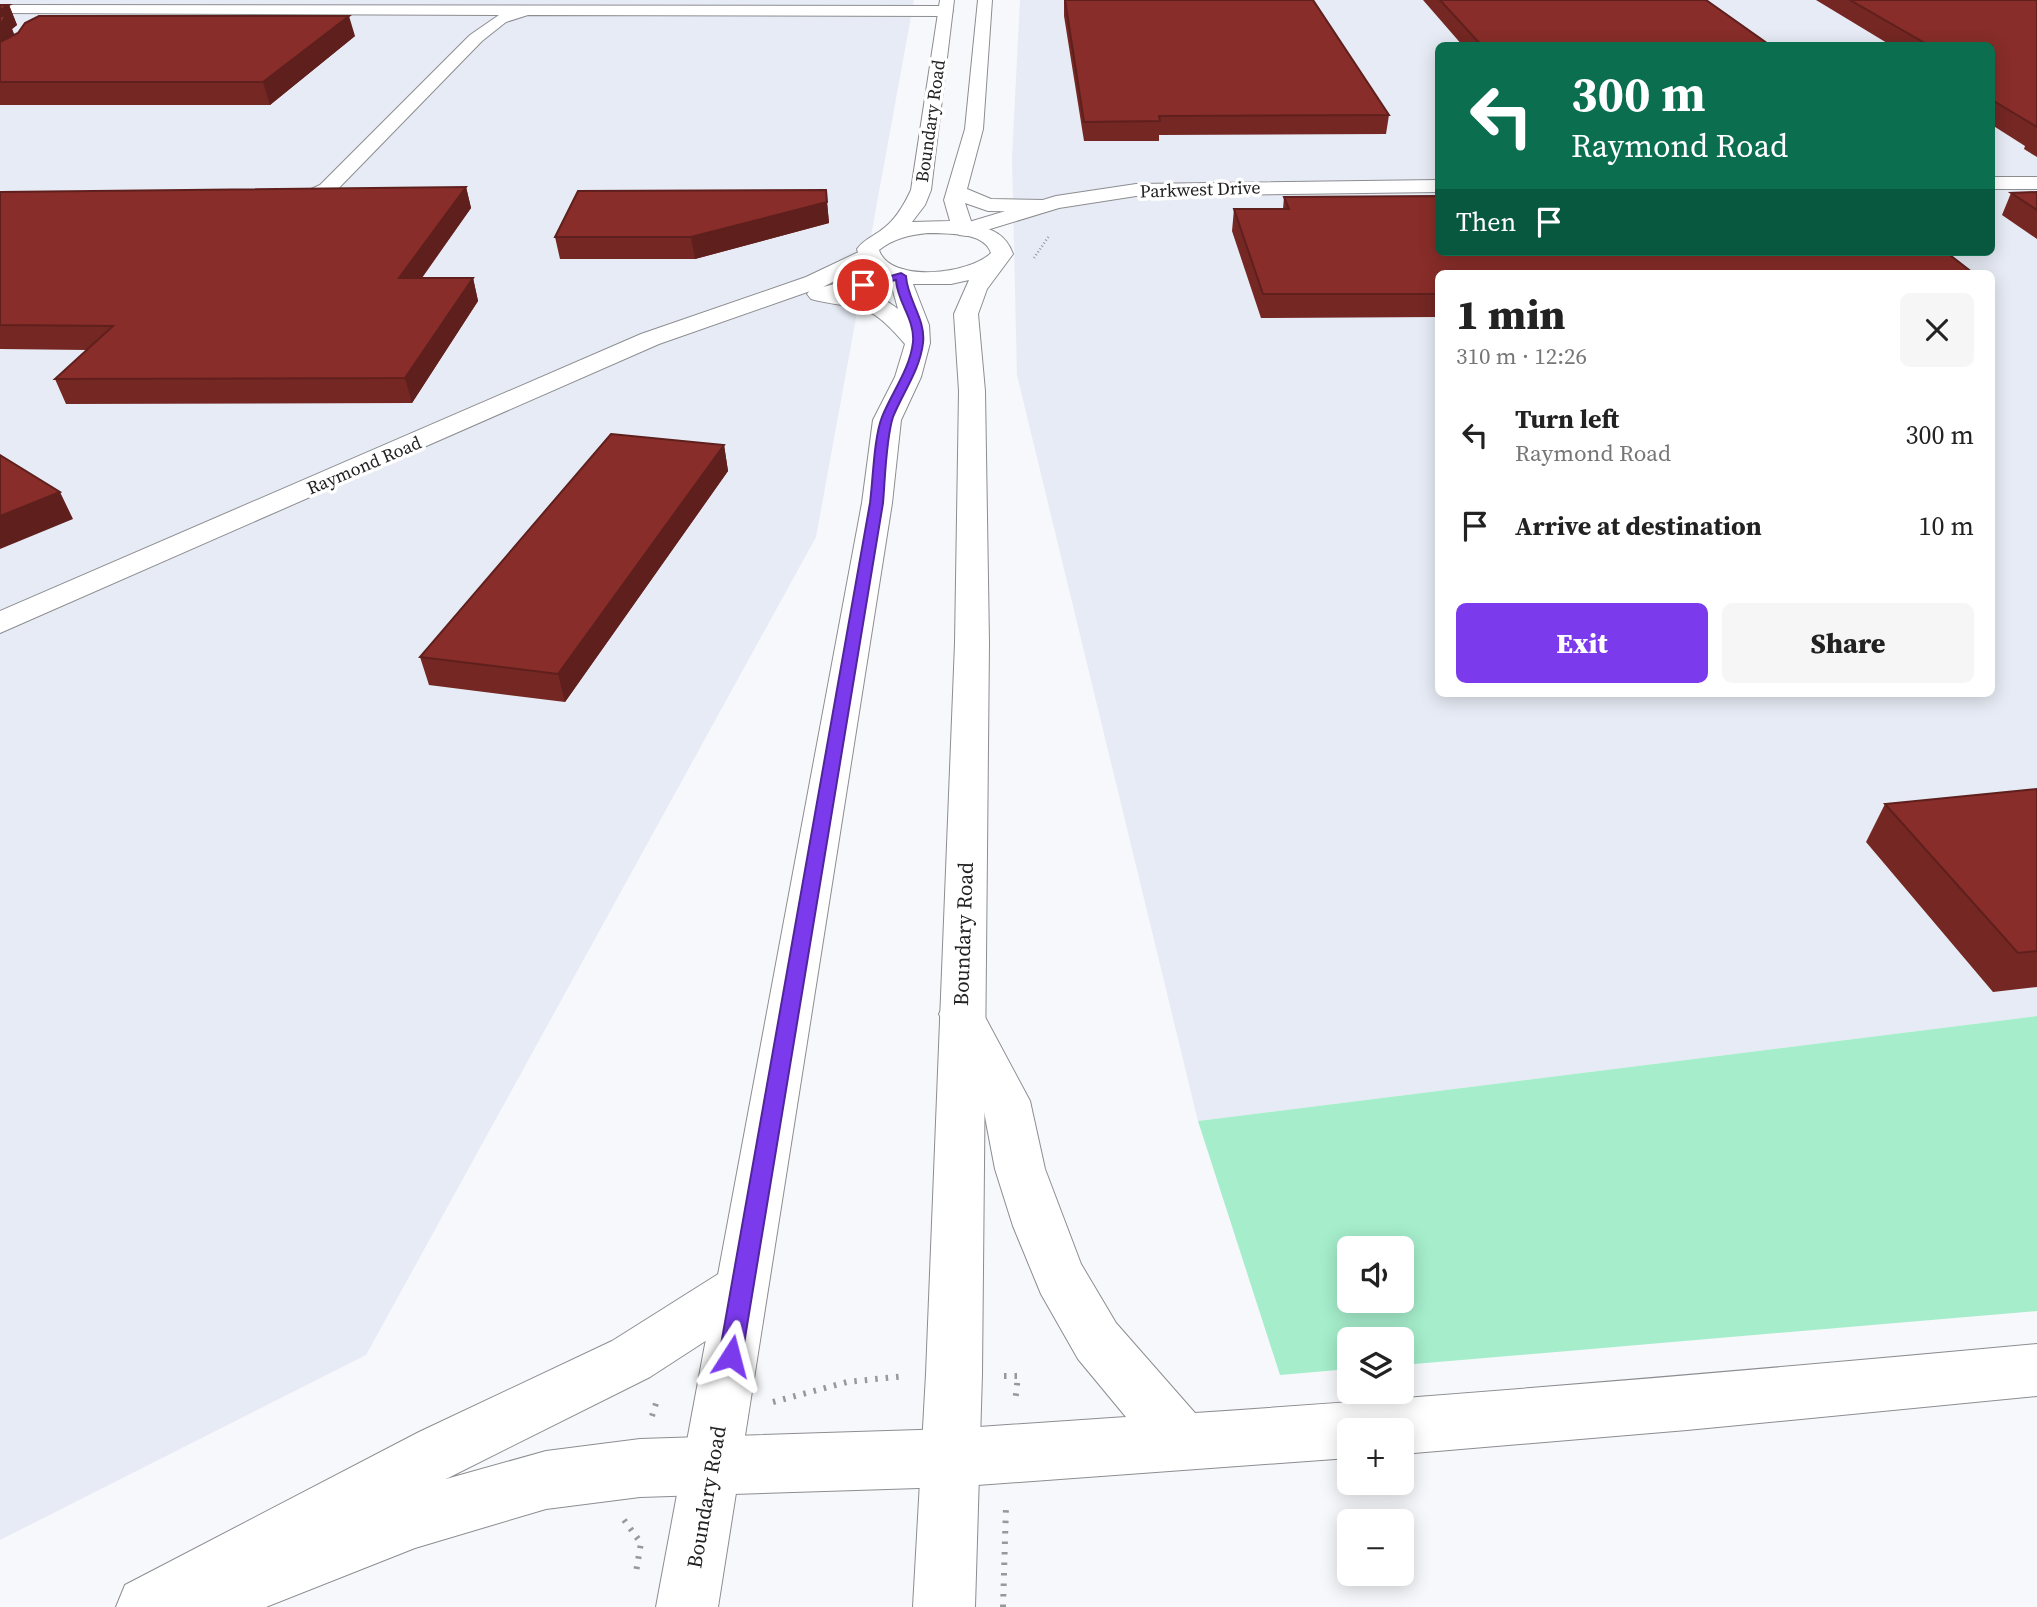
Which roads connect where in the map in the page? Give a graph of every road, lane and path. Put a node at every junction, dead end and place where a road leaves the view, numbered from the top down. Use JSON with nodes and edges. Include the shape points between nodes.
{"nodes":[{"id":1,"x":985,"y":0,"type":"edge"},
{"id":2,"x":946,"y":6,"type":"edge"},
{"id":3,"x":0,"y":9,"type":"edge"},
{"id":4,"x":85,"y":9,"type":"junction"},
{"id":5,"x":528,"y":9,"type":"junction"},
{"id":6,"x":501,"y":19,"type":"junction"},
{"id":7,"x":480,"y":35,"type":"junction"},
{"id":8,"x":507,"y":35,"type":"dead end"},
{"id":9,"x":1995,"y":183,"type":"edge"},
{"id":10,"x":2037,"y":183,"type":"edge"},
{"id":11,"x":1435,"y":186,"type":"edge"},
{"id":12,"x":955,"y":191,"type":"junction"},
{"id":13,"x":1995,"y":195,"type":"edge"},
{"id":14,"x":2037,"y":195,"type":"edge"},
{"id":15,"x":1435,"y":197,"type":"edge"},
{"id":16,"x":261,"y":205,"type":"edge"},
{"id":17,"x":1044,"y":206,"type":"junction"},
{"id":18,"x":965,"y":229,"type":"junction"},
{"id":19,"x":891,"y":234,"type":"junction"},
{"id":20,"x":867,"y":256,"type":"junction"},
{"id":21,"x":996,"y":258,"type":"junction"},
{"id":22,"x":899,"y":275,"type":"junction"},
{"id":23,"x":819,"y":294,"type":"junction"},
{"id":24,"x":730,"y":311,"type":"junction"},
{"id":25,"x":918,"y":343,"type":"junction"},
{"id":26,"x":0,"y":623,"type":"edge"},
{"id":27,"x":961,"y":1014,"type":"junction"},
{"id":28,"x":741,"y":1287,"type":"junction"},
{"id":29,"x":2037,"y":1370,"type":"edge"},
{"id":30,"x":1414,"y":1425,"type":"edge"},
{"id":31,"x":1337,"y":1431,"type":"edge"},
{"id":32,"x":1184,"y":1443,"type":"junction"},
{"id":33,"x":950,"y":1458,"type":"junction"},
{"id":34,"x":712,"y":1465,"type":"junction"},
{"id":35,"x":148,"y":1607,"type":"edge"},
{"id":36,"x":188,"y":1607,"type":"edge"},
{"id":37,"x":687,"y":1607,"type":"edge"},
{"id":38,"x":944,"y":1607,"type":"edge"}],
"edges":[{"from":1,"to":12,"type":"main road","name":"Boundary Road","via":[[974,129]]},
{"from":2,"to":5,"type":"main road"},
{"from":2,"to":19,"type":"main road","name":"Boundary Road","via":[[920,190],[915,205]]},
{"from":3,"to":4,"type":"main road"},
{"from":4,"to":5,"type":"main road"},
{"from":4,"to":6,"type":"main road","via":[[59,22]]},
{"from":5,"to":6,"type":"main road"},
{"from":6,"to":7,"type":"main road"},
{"from":7,"to":8,"type":"main road"},
{"from":7,"to":16,"type":"main road","via":[[327,189],[297,203]]},
{"from":9,"to":10,"type":"main road"},
{"from":11,"to":17,"type":"main road","name":"Parkwest Drive","via":[[1156,189]]},
{"from":12,"to":17,"type":"main road","via":[[988,205]]},
{"from":12,"to":18,"type":"main road","name":"Boundary Road","via":[[955,208]]},
{"from":13,"to":14,"type":"main road"},
{"from":15,"to":21,"type":"main road","name":"Parkwest Drive","via":[[1139,202],[1024,227],[1006,240]]},
{"from":17,"to":18,"type":"main road","name":"Parkwest Drive"},
{"from":18,"to":19,"type":"main road"},
{"from":18,"to":21,"type":"main road","via":[[988,236]]},
{"from":19,"to":20,"type":"main road","name":"Boundary Road","via":[[872,244]]},
{"from":20,"to":22,"type":"main road","via":[[876,267]]},
{"from":20,"to":24,"type":"main road","name":"Raymond Road","via":[[814,282]]},
{"from":21,"to":22,"type":"main road","via":[[968,275]]},
{"from":21,"to":27,"type":"main road","name":"Boundary Road","via":[[975,289],[966,314],[972,391],[972,552]]},
{"from":22,"to":23,"type":"main road","name":"Raymond Road"},
{"from":22,"to":25,"type":"main road","name":"Boundary Road","via":[[917,325]]},
{"from":23,"to":24,"type":"main road","name":"Raymond Road"},
{"from":23,"to":25,"type":"main road","via":[[876,303],[890,311]]},
{"from":24,"to":26,"type":"main road","name":"Raymond Road","via":[[650,339]]},
{"from":25,"to":28,"type":"main road","name":"Boundary Road","via":[[908,377],[887,419],[877,503]]},
{"from":27,"to":32,"type":"main road","via":[[1006,1101],[1020,1169],[1060,1277],[1097,1341]]},
{"from":27,"to":33,"type":"main road","name":"Boundary Road"},
{"from":28,"to":34,"type":"main road","name":"Boundary Road"},
{"from":28,"to":35,"type":"main road","via":[[631,1359],[439,1452]]},
{"from":29,"to":30,"type":"main road"},
{"from":31,"to":32,"type":"main road"},
{"from":32,"to":33,"type":"main road"},
{"from":33,"to":34,"type":"main road"},
{"from":33,"to":38,"type":"main road","name":"Boundary Road"},
{"from":34,"to":36,"type":"main road","via":[[609,1471],[521,1486],[415,1518]]},
{"from":34,"to":37,"type":"main road","name":"Boundary Road"}]}
